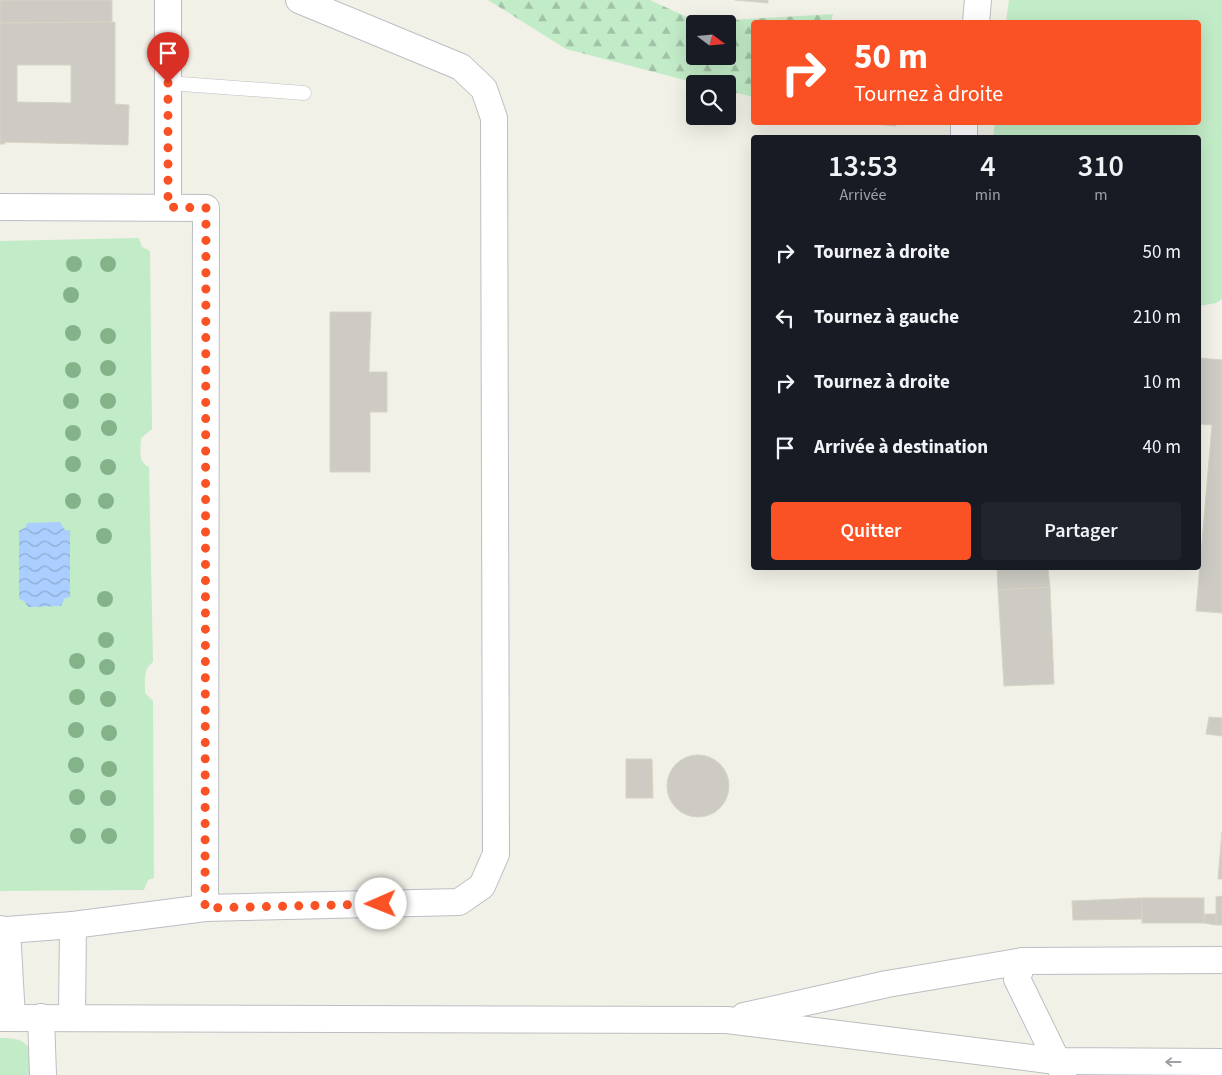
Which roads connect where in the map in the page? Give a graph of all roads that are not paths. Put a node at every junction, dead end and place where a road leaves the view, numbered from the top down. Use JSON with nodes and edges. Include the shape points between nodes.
{"nodes":[{"id":1,"x":168,"y":0,"type":"edge"},
{"id":2,"x":299,"y":0,"type":"edge"},
{"id":3,"x":978,"y":0,"type":"edge"},
{"id":4,"x":976,"y":20,"type":"edge"},
{"id":5,"x":168,"y":83,"type":"junction"},
{"id":6,"x":304,"y":93,"type":"dead end"},
{"id":7,"x":0,"y":207,"type":"edge"},
{"id":8,"x":168,"y":207,"type":"junction"},
{"id":9,"x":205,"y":908,"type":"junction"},
{"id":10,"x":73,"y":925,"type":"junction"},
{"id":11,"x":4,"y":929,"type":"edge"},
{"id":12,"x":1222,"y":960,"type":"edge"},
{"id":13,"x":1023,"y":961,"type":"junction"},
{"id":14,"x":41,"y":1017,"type":"junction"},
{"id":15,"x":72,"y":1017,"type":"junction"},
{"id":16,"x":6,"y":1018,"type":"edge"},
{"id":17,"x":727,"y":1020,"type":"junction"},
{"id":18,"x":1222,"y":1062,"type":"edge"},
{"id":19,"x":1222,"y":1067,"type":"edge"},
{"id":20,"x":1060,"y":1068,"type":"edge"},
{"id":21,"x":43,"y":1075,"type":"edge"},
{"id":22,"x":1213,"y":1075,"type":"edge"}],
"edges":[{"from":1,"to":5,"type":"street"},
{"from":2,"to":9,"type":"street","via":[[461,67],[484,89],[494,118],[496,854],[482,886],[459,902]]},
{"from":3,"to":4,"type":"street"},
{"from":5,"to":6,"type":"lane"},
{"from":5,"to":8,"type":"street"},
{"from":7,"to":8,"type":"street"},
{"from":8,"to":9,"type":"street","via":[[206,208]]},
{"from":9,"to":10,"type":"street"},
{"from":10,"to":11,"type":"street"},
{"from":10,"to":15,"type":"street"},
{"from":11,"to":16,"type":"street"},
{"from":12,"to":13,"type":"street"},
{"from":13,"to":17,"type":"street","via":[[887,984]]},
{"from":13,"to":20,"type":"street","via":[[1017,979]]},
{"from":14,"to":15,"type":"street"},
{"from":14,"to":16,"type":"street"},
{"from":14,"to":21,"type":"street"},
{"from":15,"to":17,"type":"street"},
{"from":17,"to":20,"type":"street"},
{"from":18,"to":20,"type":"street","one_way":true},
{"from":19,"to":22,"type":"street"}]}
